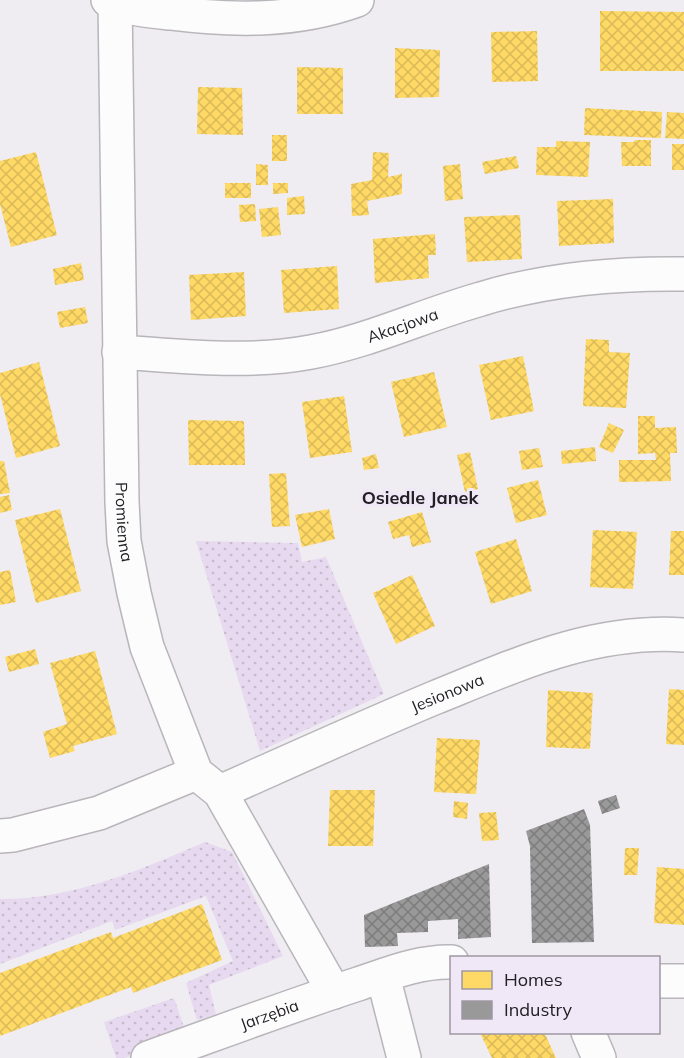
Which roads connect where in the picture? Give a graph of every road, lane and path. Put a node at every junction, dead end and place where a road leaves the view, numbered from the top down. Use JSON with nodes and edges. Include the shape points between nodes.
{"nodes":[{"id":1,"x":357,"y":0,"type":"edge"},
{"id":2,"x":113,"y":1,"type":"edge"},
{"id":3,"x":295,"y":8,"type":"edge"},
{"id":4,"x":684,"y":274,"type":"edge"},
{"id":5,"x":119,"y":352,"type":"junction"},
{"id":6,"x":684,"y":635,"type":"edge"},
{"id":7,"x":208,"y":783,"type":"junction"},
{"id":8,"x":0,"y":836,"type":"edge"},
{"id":9,"x":450,"y":962,"type":"edge"},
{"id":10,"x":383,"y":976,"type":"junction"},
{"id":11,"x":660,"y":981,"type":"edge"},
{"id":12,"x":684,"y":981,"type":"edge"},
{"id":13,"x":334,"y":992,"type":"junction"},
{"id":14,"x":589,"y":1034,"type":"edge"},
{"id":15,"x":154,"y":1057,"type":"edge"},
{"id":16,"x":404,"y":1058,"type":"edge"},
{"id":17,"x":599,"y":1058,"type":"edge"}],
"edges":[{"from":1,"to":3,"type":"street","via":[[331,9]]},
{"from":2,"to":3,"type":"street","via":[[144,10],[213,18],[249,19]]},
{"from":2,"to":5,"type":"street","name":"Promienna"},
{"from":4,"to":5,"type":"street","name":"Akacjowa","via":[[558,281],[514,290],[365,339],[291,355],[220,358]]},
{"from":5,"to":7,"type":"street","name":"Promienna","via":[[124,541],[132,583],[147,647]]},
{"from":6,"to":7,"type":"street","name":"Jesionowa","via":[[623,635],[554,651]]},
{"from":7,"to":8,"type":"street","name":"Jesionowa"},
{"from":7,"to":13,"type":"street","name":"Promienna"},
{"from":9,"to":10,"type":"street","name":"Jarzębia","via":[[437,961]]},
{"from":10,"to":13,"type":"street","name":"Jarzębia"},
{"from":10,"to":16,"type":"street"},
{"from":11,"to":12,"type":"street"},
{"from":13,"to":15,"type":"street","name":"Jarzębia"},
{"from":14,"to":17,"type":"street"}]}
